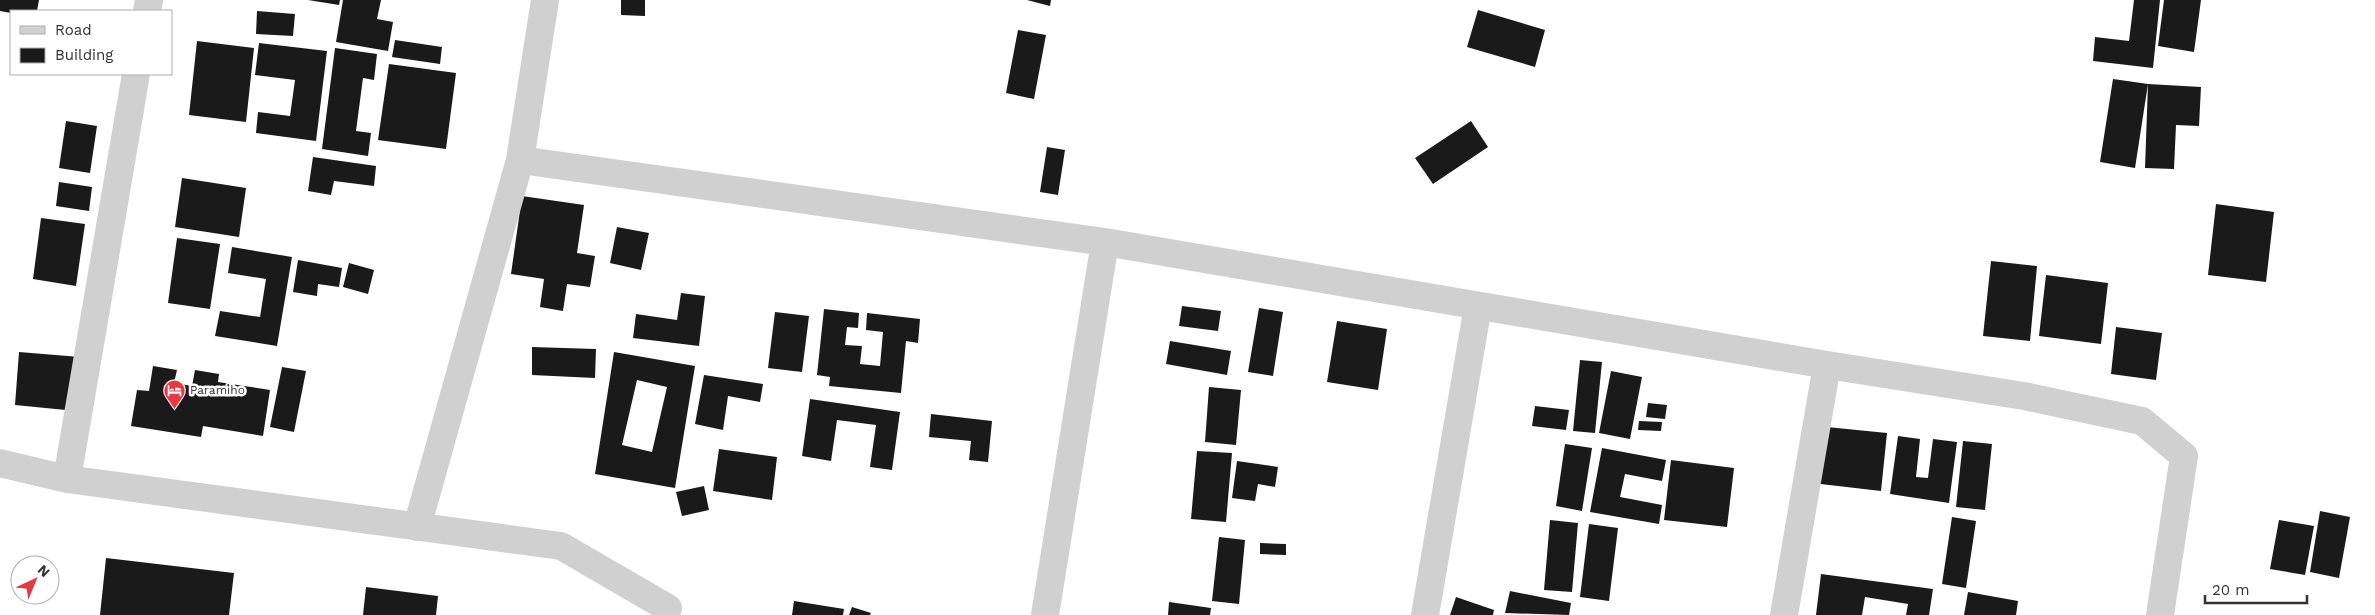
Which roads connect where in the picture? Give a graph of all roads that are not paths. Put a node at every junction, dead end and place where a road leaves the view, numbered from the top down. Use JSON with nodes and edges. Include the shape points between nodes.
{"nodes":[{"id":1,"x":545,"y":0,"type":"edge"},
{"id":2,"x":136,"y":75,"type":"edge"},
{"id":3,"x":520,"y":160,"type":"junction"},
{"id":4,"x":1105,"y":242,"type":"junction"},
{"id":5,"x":1478,"y":306,"type":"junction"},
{"id":6,"x":1827,"y":365,"type":"junction"},
{"id":7,"x":0,"y":463,"type":"edge"},
{"id":8,"x":67,"y":479,"type":"junction"},
{"id":9,"x":417,"y":527,"type":"junction"},
{"id":10,"x":666,"y":615,"type":"edge"},
{"id":11,"x":1045,"y":615,"type":"edge"},
{"id":12,"x":1425,"y":615,"type":"edge"},
{"id":13,"x":1784,"y":615,"type":"edge"},
{"id":14,"x":2160,"y":615,"type":"edge"}],
"edges":[{"from":1,"to":3,"type":"street"},
{"from":2,"to":8,"type":"street"},
{"from":3,"to":4,"type":"street"},
{"from":3,"to":9,"type":"street"},
{"from":4,"to":5,"type":"street"},
{"from":4,"to":11,"type":"street"},
{"from":5,"to":6,"type":"street"},
{"from":5,"to":12,"type":"street"},
{"from":6,"to":13,"type":"street"},
{"from":6,"to":14,"type":"street","via":[[2024,396],[2142,420],[2184,456]]},
{"from":7,"to":8,"type":"street"},
{"from":8,"to":9,"type":"street"},
{"from":9,"to":10,"type":"street","via":[[561,546],[668,608]]}]}
